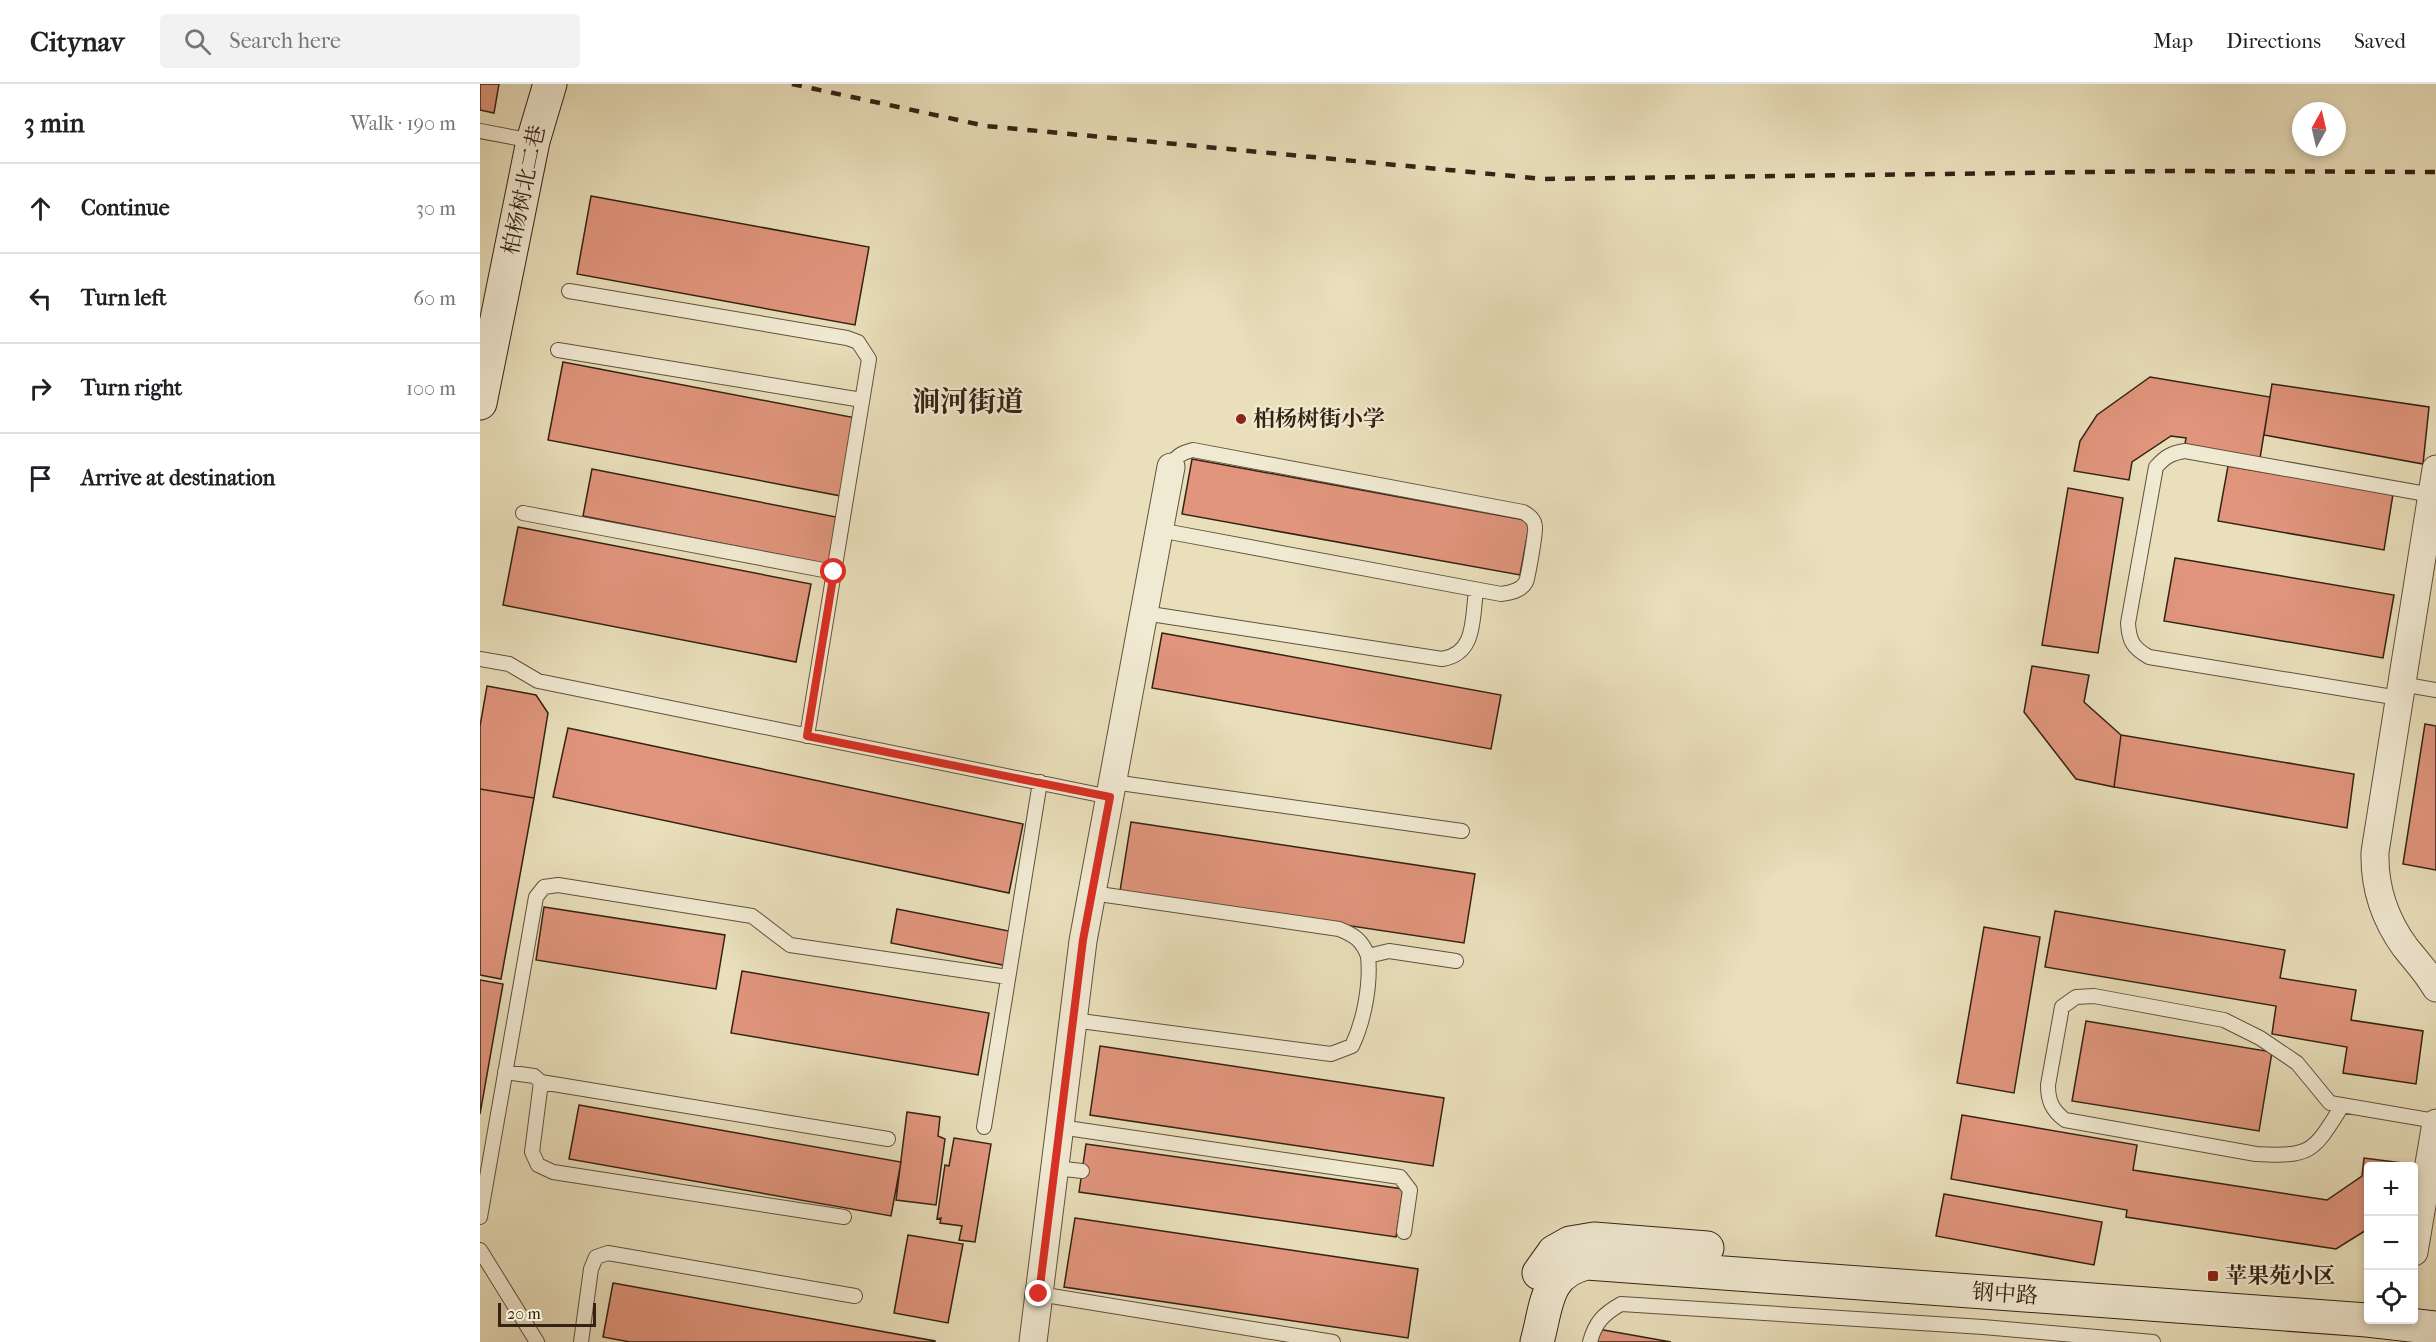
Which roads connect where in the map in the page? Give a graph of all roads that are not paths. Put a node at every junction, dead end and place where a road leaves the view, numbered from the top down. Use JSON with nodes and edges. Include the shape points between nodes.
{"nodes":[{"id":1,"x":533,"y":84,"type":"edge"},
{"id":2,"x":550,"y":84,"type":"edge"},
{"id":3,"x":480,"y":131,"type":"edge"},
{"id":4,"x":526,"y":140,"type":"junction"},
{"id":5,"x":569,"y":291,"type":"dead end"},
{"id":6,"x":480,"y":332,"type":"edge"},
{"id":7,"x":558,"y":350,"type":"dead end"},
{"id":8,"x":862,"y":400,"type":"junction"},
{"id":9,"x":480,"y":403,"type":"edge"},
{"id":10,"x":1171,"y":467,"type":"joint"},
{"id":11,"x":2434,"y":482,"type":"edge"},
{"id":12,"x":523,"y":513,"type":"dead end"},
{"id":13,"x":1159,"y":530,"type":"junction"},
{"id":14,"x":2430,"y":543,"type":"edge"},
{"id":15,"x":834,"y":572,"type":"junction"},
{"id":16,"x":1476,"y":591,"type":"junction"},
{"id":17,"x":1144,"y":613,"type":"junction"},
{"id":18,"x":480,"y":659,"type":"edge"},
{"id":19,"x":2436,"y":690,"type":"edge"},
{"id":20,"x":2400,"y":691,"type":"junction"},
{"id":21,"x":807,"y":736,"type":"junction"},
{"id":22,"x":1040,"y":783,"type":"junction"},
{"id":23,"x":1111,"y":789,"type":"junction"},
{"id":24,"x":1462,"y":831,"type":"dead end"},
{"id":25,"x":1092,"y":893,"type":"junction"},
{"id":26,"x":1368,"y":956,"type":"junction"},
{"id":27,"x":1456,"y":961,"type":"dead end"},
{"id":28,"x":1008,"y":977,"type":"junction"},
{"id":29,"x":2436,"y":988,"type":"edge"},
{"id":30,"x":1073,"y":1020,"type":"junction"},
{"id":31,"x":505,"y":1072,"type":"junction"},
{"id":32,"x":541,"y":1082,"type":"junction"},
{"id":33,"x":2342,"y":1106,"type":"junction"},
{"id":34,"x":2436,"y":1122,"type":"edge"},
{"id":35,"x":984,"y":1127,"type":"dead end"},
{"id":36,"x":1060,"y":1127,"type":"junction"},
{"id":37,"x":888,"y":1139,"type":"dead end"},
{"id":38,"x":2433,"y":1157,"type":"edge"},
{"id":39,"x":1055,"y":1168,"type":"junction"},
{"id":40,"x":1082,"y":1171,"type":"dead end"},
{"id":41,"x":480,"y":1217,"type":"edge"},
{"id":42,"x":844,"y":1217,"type":"dead end"},
{"id":43,"x":1404,"y":1232,"type":"dead end"},
{"id":44,"x":2418,"y":1232,"type":"edge"},
{"id":45,"x":480,"y":1250,"type":"edge"},
{"id":46,"x":1572,"y":1254,"type":"junction"},
{"id":47,"x":1039,"y":1294,"type":"junction"},
{"id":48,"x":855,"y":1296,"type":"dead end"},
{"id":49,"x":2436,"y":1310,"type":"edge"},
{"id":50,"x":2418,"y":1314,"type":"edge"},
{"id":51,"x":2364,"y":1319,"type":"edge"},
{"id":52,"x":2418,"y":1321,"type":"edge"},
{"id":53,"x":1983,"y":1328,"type":"junction"},
{"id":54,"x":2436,"y":1328,"type":"edge"},
{"id":55,"x":537,"y":1342,"type":"edge"},
{"id":56,"x":581,"y":1342,"type":"edge"},
{"id":57,"x":1033,"y":1342,"type":"edge"},
{"id":58,"x":1333,"y":1342,"type":"edge"},
{"id":59,"x":1521,"y":1342,"type":"edge"},
{"id":60,"x":1537,"y":1342,"type":"edge"},
{"id":61,"x":1590,"y":1342,"type":"edge"},
{"id":62,"x":1980,"y":1342,"type":"edge"},
{"id":63,"x":2153,"y":1342,"type":"edge"}],
"edges":[{"from":1,"to":4,"type":"street","name":"柏杨树北二巷"},
{"from":2,"to":4,"type":"street","name":"柏杨树北二巷"},
{"from":3,"to":4,"type":"lane"},
{"from":4,"to":6,"type":"street","name":"柏杨树北二巷"},
{"from":4,"to":9,"type":"street","name":"柏杨树北二巷"},
{"from":5,"to":8,"type":"lane","via":[[858,342],[869,359]]},
{"from":7,"to":8,"type":"lane"},
{"from":8,"to":15,"type":"lane"},
{"from":10,"to":13,"type":"street"},
{"from":10,"to":16,"type":"lane","via":[[1175,458],[1193,450],[1530,516],[1535,525],[1526,583],[1516,591],[1501,594]]},
{"from":11,"to":14,"type":"street"},
{"from":11,"to":20,"type":"lane","via":[[2173,452],[2156,467],[2128,623],[2135,649],[2149,657]]},
{"from":12,"to":15,"type":"lane"},
{"from":13,"to":16,"type":"lane"},
{"from":13,"to":17,"type":"street"},
{"from":14,"to":20,"type":"street"},
{"from":15,"to":21,"type":"lane"},
{"from":16,"to":17,"type":"lane","via":[[1468,644],[1453,657],[1442,659]]},
{"from":17,"to":23,"type":"street"},
{"from":18,"to":21,"type":"lane","via":[[509,664],[538,681]]},
{"from":19,"to":20,"type":"lane"},
{"from":20,"to":29,"type":"street","via":[[2374,875],[2389,922]]},
{"from":21,"to":22,"type":"lane"},
{"from":22,"to":23,"type":"lane"},
{"from":22,"to":28,"type":"lane"},
{"from":23,"to":24,"type":"lane"},
{"from":23,"to":25,"type":"street"},
{"from":25,"to":26,"type":"lane","via":[[1339,928],[1354,935]]},
{"from":25,"to":30,"type":"street"},
{"from":26,"to":27,"type":"lane","via":[[1389,951]]},
{"from":26,"to":30,"type":"lane","via":[[1360,1029],[1352,1046],[1331,1054]]},
{"from":28,"to":31,"type":"lane","via":[[790,945],[752,916],[550,885],[536,897]]},
{"from":28,"to":35,"type":"lane"},
{"from":30,"to":36,"type":"street"},
{"from":31,"to":32,"type":"lane","via":[[534,1076]]},
{"from":31,"to":41,"type":"lane"},
{"from":32,"to":37,"type":"lane"},
{"from":32,"to":42,"type":"lane","via":[[532,1152],[538,1165],[553,1172]]},
{"from":33,"to":33,"type":"lane","via":[[2330,1103],[2297,1063],[2224,1020],[2094,996],[2076,997],[2062,1007],[2048,1098],[2065,1120],[2284,1156],[2306,1152],[2323,1137]]},
{"from":33,"to":34,"type":"lane"},
{"from":34,"to":38,"type":"street"},
{"from":36,"to":39,"type":"street"},
{"from":36,"to":43,"type":"lane","via":[[1401,1178],[1410,1190]]},
{"from":38,"to":44,"type":"street"},
{"from":39,"to":40,"type":"lane"},
{"from":39,"to":47,"type":"street"},
{"from":45,"to":55,"type":"lane"},
{"from":46,"to":51,"type":"street","name":"钢中路","via":[[1594,1239]]},
{"from":46,"to":59,"type":"street","via":[[1554,1252],[1540,1270]]},
{"from":46,"to":60,"type":"street","via":[[1551,1289]]},
{"from":47,"to":57,"type":"street"},
{"from":47,"to":58,"type":"lane"},
{"from":48,"to":56,"type":"lane","via":[[608,1253],[596,1257],[591,1269]]},
{"from":49,"to":50,"type":"street","name":"钢中路"},
{"from":52,"to":54,"type":"street","name":"钢中路"},
{"from":53,"to":61,"type":"lane","via":[[1621,1304],[1606,1312],[1594,1327]]},
{"from":53,"to":62,"type":"lane"},
{"from":53,"to":63,"type":"lane"}]}
